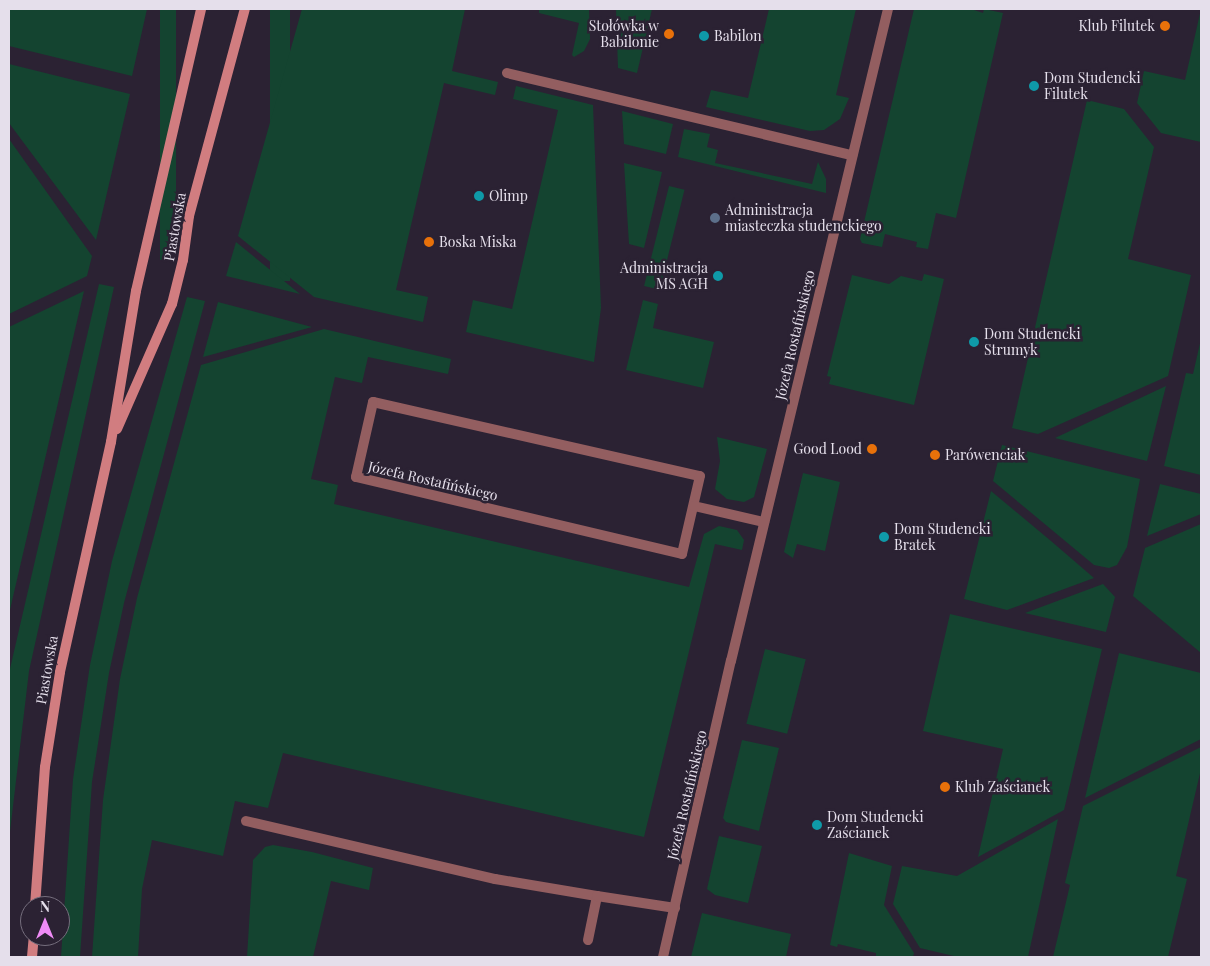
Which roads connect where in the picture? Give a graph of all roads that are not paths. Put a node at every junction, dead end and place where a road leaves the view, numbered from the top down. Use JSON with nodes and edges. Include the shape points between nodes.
{"nodes":[{"id":1,"x":201,"y":9,"type":"edge"},
{"id":2,"x":245,"y":9,"type":"edge"},
{"id":3,"x":888,"y":9,"type":"edge"},
{"id":4,"x":507,"y":73,"type":"dead end"},
{"id":5,"x":852,"y":155,"type":"junction"},
{"id":6,"x":111,"y":442,"type":"junction"},
{"id":7,"x":694,"y":506,"type":"junction"},
{"id":8,"x":764,"y":522,"type":"junction"},
{"id":9,"x":246,"y":821,"type":"dead end"},
{"id":10,"x":36,"y":896,"type":"edge"},
{"id":11,"x":597,"y":896,"type":"junction"},
{"id":12,"x":675,"y":908,"type":"junction"},
{"id":13,"x":588,"y":940,"type":"dead end"},
{"id":14,"x":663,"y":957,"type":"edge"}],
"edges":[{"from":1,"to":6,"type":"street","name":"Piastowska","via":[[136,291]]},
{"from":2,"to":6,"type":"street","name":"Piastowska","via":[[189,216],[172,304]]},
{"from":3,"to":5,"type":"street","name":"Józefa Rostafińskiego"},
{"from":4,"to":5,"type":"street"},
{"from":5,"to":8,"type":"street","name":"Józefa Rostafińskiego"},
{"from":6,"to":10,"type":"street","name":"Piastowska","via":[[81,566],[53,713],[44,776]]},
{"from":7,"to":7,"type":"street","name":"Józefa Rostafińskiego","via":[[700,476],[373,402],[356,477],[682,554]]},
{"from":7,"to":8,"type":"street"},
{"from":8,"to":12,"type":"street","name":"Józefa Rostafińskiego"},
{"from":9,"to":11,"type":"street","via":[[495,879]]},
{"from":11,"to":12,"type":"street"},
{"from":11,"to":13,"type":"street"},
{"from":12,"to":14,"type":"street","name":"Józefa Rostafińskiego"}]}
